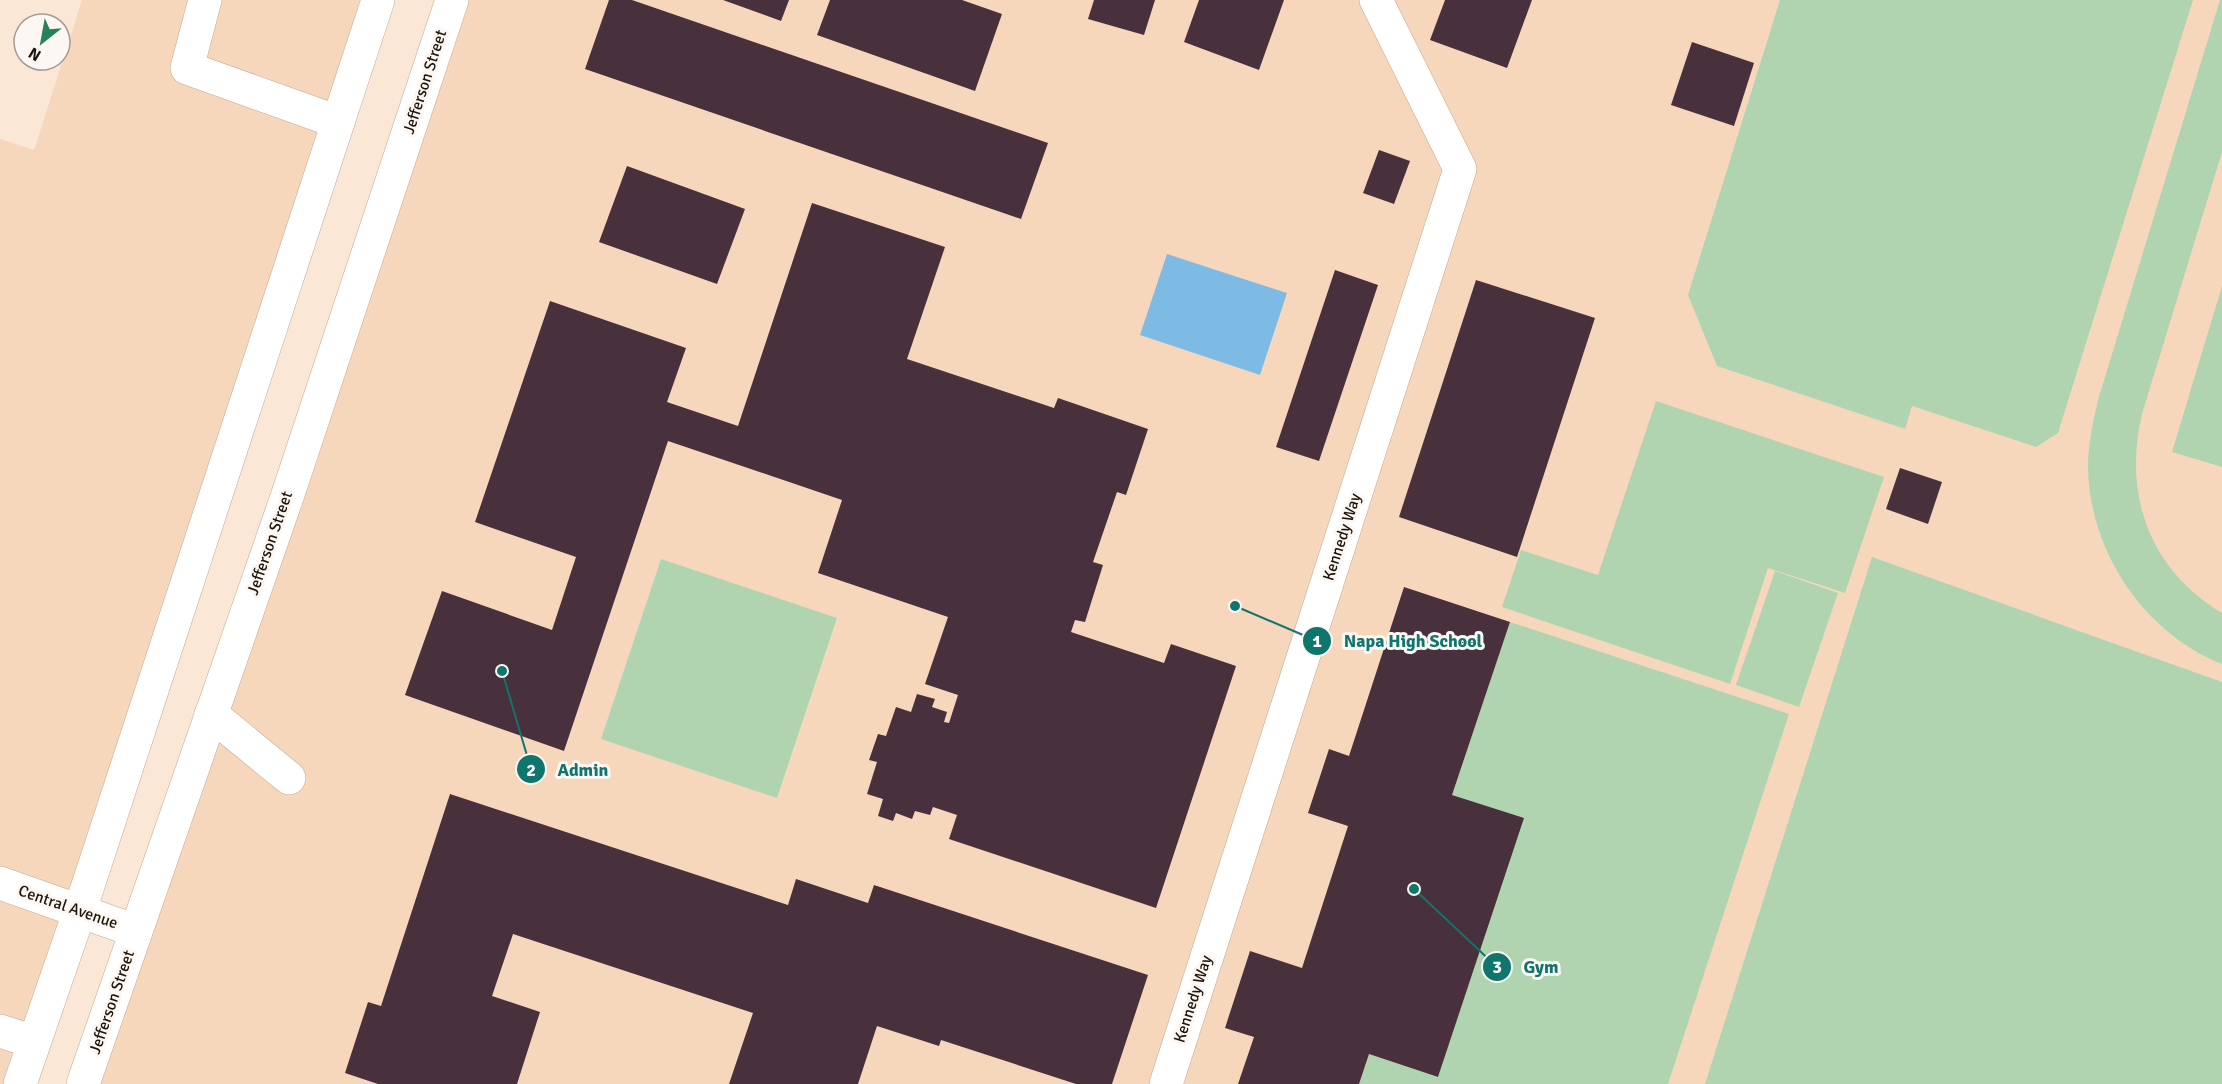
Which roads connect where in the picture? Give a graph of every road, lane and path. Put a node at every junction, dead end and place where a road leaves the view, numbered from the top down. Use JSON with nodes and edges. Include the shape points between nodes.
{"nodes":[{"id":1,"x":205,"y":0,"type":"edge"},
{"id":2,"x":378,"y":0,"type":"edge"},
{"id":3,"x":452,"y":0,"type":"edge"},
{"id":4,"x":1376,"y":0,"type":"edge"},
{"id":5,"x":338,"y":122,"type":"junction"},
{"id":6,"x":211,"y":714,"type":"junction"},
{"id":7,"x":289,"y":778,"type":"dead end"},
{"id":8,"x":0,"y":883,"type":"edge"},
{"id":9,"x":80,"y":910,"type":"junction"},
{"id":10,"x":136,"y":931,"type":"junction"},
{"id":11,"x":0,"y":1031,"type":"edge"},
{"id":12,"x":34,"y":1042,"type":"junction"},
{"id":13,"x":20,"y":1084,"type":"edge"},
{"id":14,"x":83,"y":1084,"type":"edge"},
{"id":15,"x":1166,"y":1084,"type":"edge"}],
"edges":[{"from":1,"to":5,"type":"main road","via":[[187,68]]},
{"from":2,"to":5,"type":"main road"},
{"from":3,"to":6,"type":"main road","name":"Jefferson Street"},
{"from":4,"to":15,"type":"main road","name":"Kennedy Way","via":[[1460,169]]},
{"from":5,"to":9,"type":"main road"},
{"from":6,"to":7,"type":"main road"},
{"from":6,"to":10,"type":"main road","name":"Jefferson Street"},
{"from":8,"to":9,"type":"main road","name":"Central Avenue"},
{"from":9,"to":10,"type":"main road","name":"Central Avenue"},
{"from":9,"to":12,"type":"main road"},
{"from":10,"to":14,"type":"main road","name":"Jefferson Street"},
{"from":11,"to":12,"type":"main road"},
{"from":12,"to":13,"type":"main road"}]}
